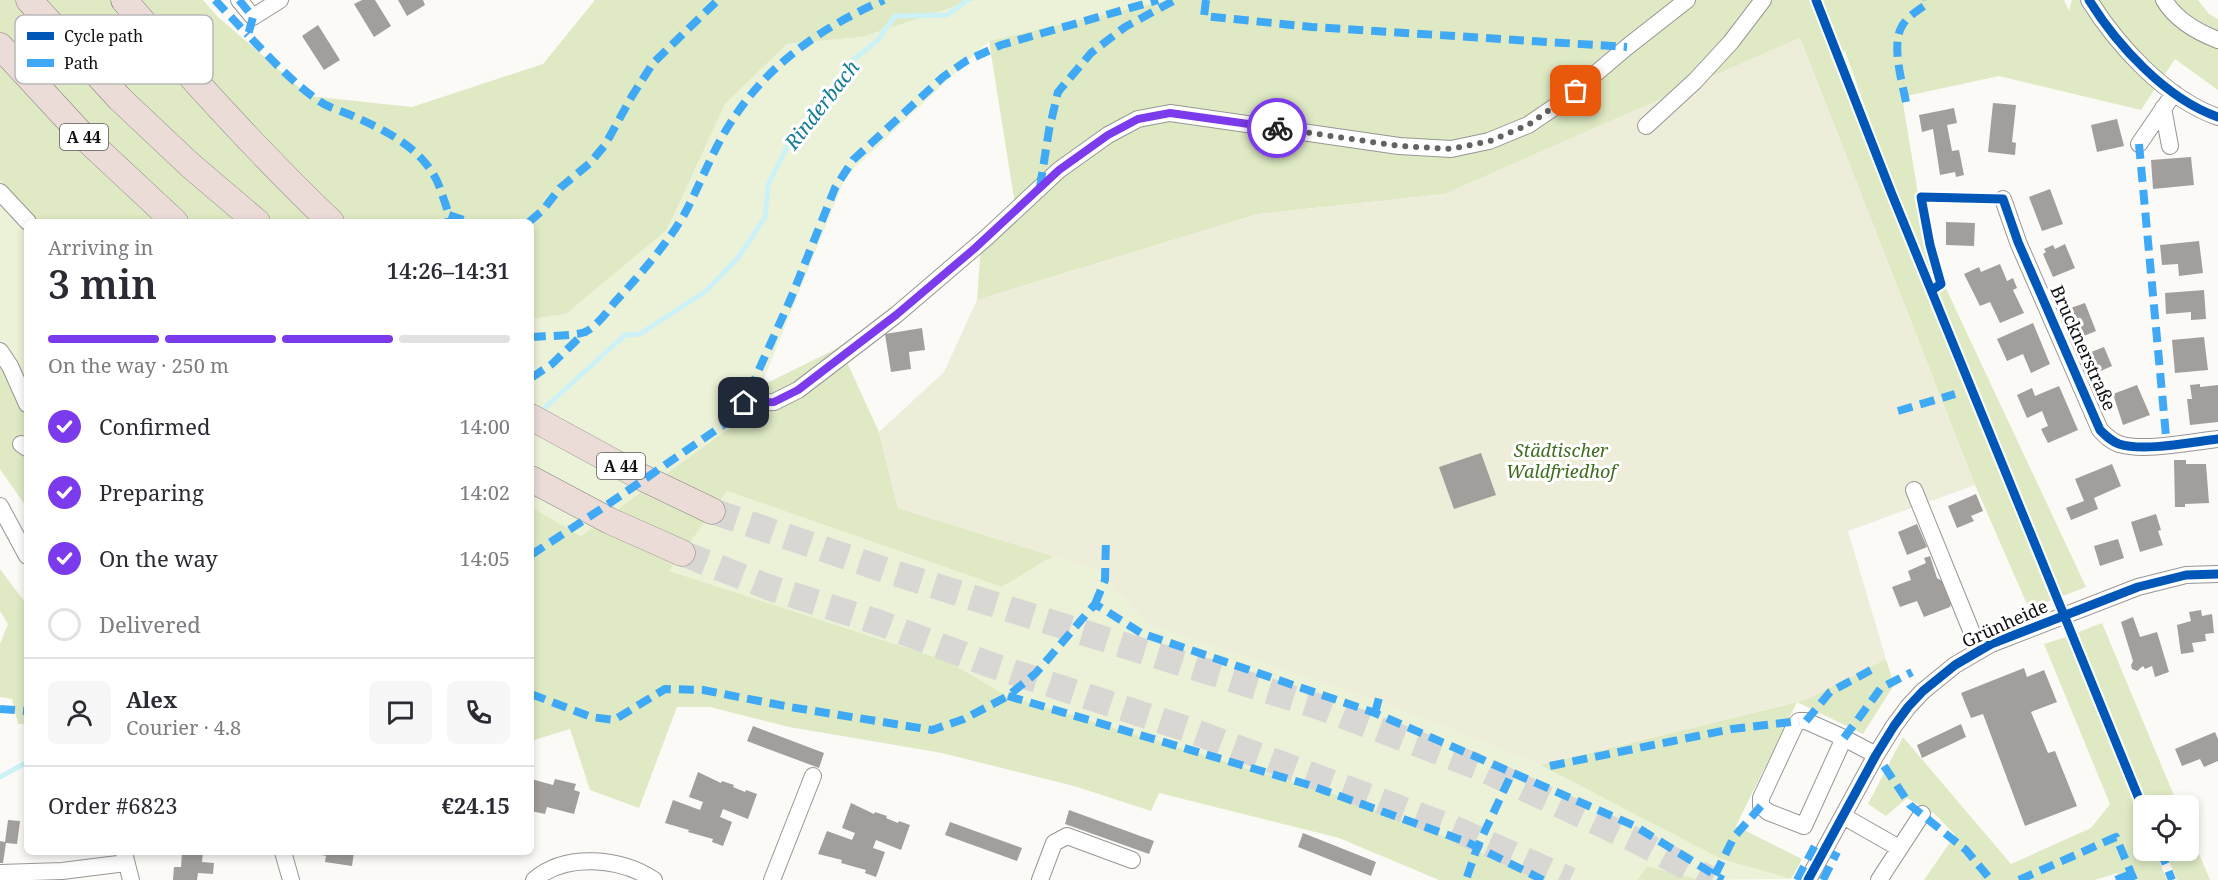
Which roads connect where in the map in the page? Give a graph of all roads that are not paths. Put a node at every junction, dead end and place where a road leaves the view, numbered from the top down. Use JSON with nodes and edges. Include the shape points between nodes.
{"nodes":[{"id":1,"x":29,"y":0,"type":"edge"},
{"id":2,"x":124,"y":0,"type":"edge"},
{"id":3,"x":239,"y":0,"type":"edge"},
{"id":4,"x":280,"y":0,"type":"edge"},
{"id":5,"x":1687,"y":0,"type":"edge"},
{"id":6,"x":1763,"y":0,"type":"edge"},
{"id":7,"x":2089,"y":0,"type":"edge"},
{"id":8,"x":2164,"y":0,"type":"edge"},
{"id":9,"x":43,"y":15,"type":"edge"},
{"id":10,"x":137,"y":15,"type":"edge"},
{"id":11,"x":2218,"y":40,"type":"edge"},
{"id":12,"x":0,"y":46,"type":"edge"},
{"id":13,"x":15,"y":62,"type":"edge"},
{"id":14,"x":35,"y":84,"type":"edge"},
{"id":15,"x":106,"y":84,"type":"edge"},
{"id":16,"x":198,"y":84,"type":"edge"},
{"id":17,"x":2174,"y":93,"type":"junction"},
{"id":18,"x":2163,"y":108,"type":"junction"},
{"id":19,"x":2218,"y":117,"type":"edge"},
{"id":20,"x":1646,"y":126,"type":"dead end"},
{"id":21,"x":2139,"y":144,"type":"dead end"},
{"id":22,"x":2170,"y":146,"type":"dead end"},
{"id":23,"x":0,"y":192,"type":"edge"},
{"id":24,"x":2003,"y":199,"type":"dead end"},
{"id":25,"x":25,"y":219,"type":"edge"},
{"id":26,"x":172,"y":219,"type":"edge"},
{"id":27,"x":253,"y":219,"type":"edge"},
{"id":28,"x":328,"y":219,"type":"edge"},
{"id":29,"x":0,"y":351,"type":"edge"},
{"id":30,"x":24,"y":397,"type":"edge"},
{"id":31,"x":744,"y":403,"type":"dead end"},
{"id":32,"x":534,"y":419,"type":"edge"},
{"id":33,"x":2218,"y":439,"type":"edge"},
{"id":34,"x":534,"y":481,"type":"edge"},
{"id":35,"x":1914,"y":490,"type":"dead end"},
{"id":36,"x":0,"y":506,"type":"edge"},
{"id":37,"x":712,"y":511,"type":"tunnel mouth"},
{"id":38,"x":0,"y":522,"type":"edge"},
{"id":39,"x":17,"y":539,"type":"junction"},
{"id":40,"x":24,"y":551,"type":"edge"},
{"id":41,"x":682,"y":553,"type":"tunnel mouth"},
{"id":42,"x":2218,"y":574,"type":"edge"},
{"id":43,"x":1980,"y":650,"type":"junction"},
{"id":44,"x":1844,"y":738,"type":"junction"},
{"id":45,"x":1876,"y":755,"type":"junction"},
{"id":46,"x":813,"y":776,"type":"dead end"},
{"id":47,"x":1922,"y":814,"type":"dead end"},
{"id":48,"x":1843,"y":816,"type":"junction"},
{"id":49,"x":1804,"y":826,"type":"junction"},
{"id":50,"x":1830,"y":839,"type":"junction"},
{"id":51,"x":1899,"y":848,"type":"junction"},
{"id":52,"x":285,"y":855,"type":"edge"},
{"id":53,"x":125,"y":858,"type":"edge"},
{"id":54,"x":1132,"y":860,"type":"dead end"},
{"id":55,"x":0,"y":873,"type":"edge"},
{"id":56,"x":131,"y":880,"type":"edge"},
{"id":57,"x":291,"y":880,"type":"edge"},
{"id":58,"x":534,"y":880,"type":"edge"},
{"id":59,"x":654,"y":880,"type":"edge"},
{"id":60,"x":772,"y":880,"type":"edge"},
{"id":61,"x":1040,"y":880,"type":"edge"},
{"id":62,"x":1808,"y":880,"type":"edge"},
{"id":63,"x":1879,"y":880,"type":"edge"}],
"edges":[{"from":1,"to":9,"type":"highway","number":"A 44"},
{"from":2,"to":10,"type":"highway"},
{"from":3,"to":4,"type":"street","via":[[253,17]]},
{"from":5,"to":31,"type":"street","via":[[1562,102],[1528,125],[1490,141],[1451,149],[1399,146],[1170,113],[1138,119],[1059,170],[896,315],[798,390],[774,402]]},
{"from":6,"to":20,"type":"street","via":[[1695,81]]},
{"from":7,"to":17,"type":"street","via":[[2130,57]]},
{"from":8,"to":11,"type":"street","via":[[2192,28]]},
{"from":12,"to":13,"type":"highway","number":"A 44"},
{"from":14,"to":26,"type":"highway","number":"A 44","via":[[84,137]]},
{"from":15,"to":27,"type":"highway","number":"A 44"},
{"from":16,"to":28,"type":"highway"},
{"from":17,"to":18,"type":"street"},
{"from":17,"to":19,"type":"street"},
{"from":18,"to":21,"type":"street"},
{"from":18,"to":22,"type":"street"},
{"from":23,"to":25,"type":"street"},
{"from":24,"to":33,"type":"street","name":"Brucknerstraße","via":[[2100,430],[2111,440],[2132,446]]},
{"from":29,"to":30,"type":"street"},
{"from":32,"to":37,"type":"highway","number":"A 44"},
{"from":34,"to":41,"type":"highway"},
{"from":35,"to":43,"type":"street"},
{"from":36,"to":39,"type":"street"},
{"from":38,"to":39,"type":"street"},
{"from":39,"to":40,"type":"street"},
{"from":42,"to":43,"type":"street","name":"Grünheide","via":[[2186,575],[2138,587]]},
{"from":43,"to":45,"type":"street","name":"Grünheide","via":[[1935,680],[1908,707]]},
{"from":44,"to":45,"type":"street"},
{"from":44,"to":49,"type":"street"},
{"from":44,"to":49,"type":"street","via":[[1799,721],[1761,798],[1761,806],[1768,812]]},
{"from":45,"to":48,"type":"street","name":"Grünheide"},
{"from":46,"to":60,"type":"street"},
{"from":47,"to":51,"type":"street"},
{"from":48,"to":50,"type":"street","name":"Grünheide"},
{"from":48,"to":51,"type":"street"},
{"from":49,"to":50,"type":"street"},
{"from":50,"to":62,"type":"street","name":"Grünheide"},
{"from":51,"to":63,"type":"street"},
{"from":52,"to":57,"type":"street"},
{"from":53,"to":55,"type":"street","via":[[62,871]]},
{"from":53,"to":56,"type":"street"},
{"from":54,"to":61,"type":"street","via":[[1067,836],[1054,843]]},
{"from":58,"to":59,"type":"street","via":[[556,867],[575,862],[611,862]]}]}
